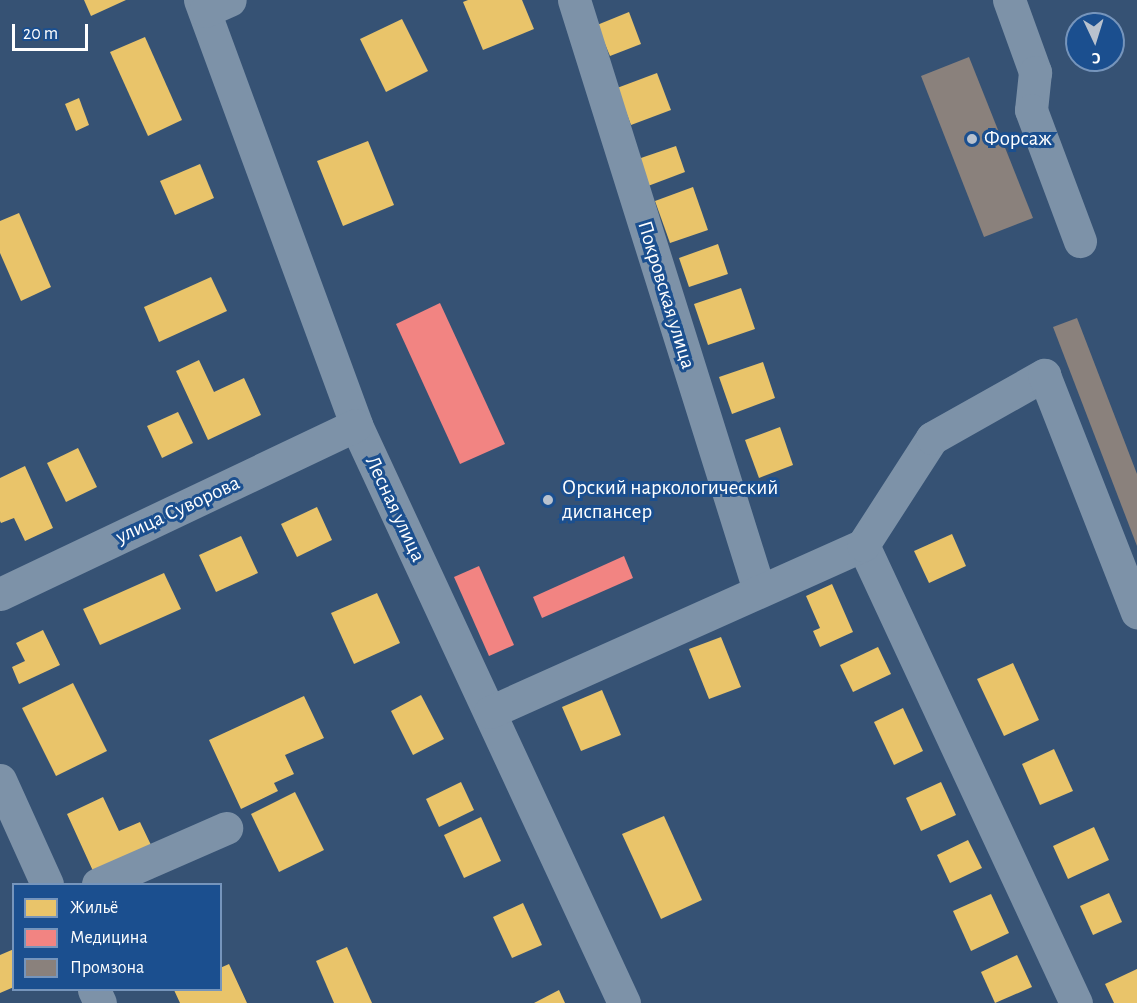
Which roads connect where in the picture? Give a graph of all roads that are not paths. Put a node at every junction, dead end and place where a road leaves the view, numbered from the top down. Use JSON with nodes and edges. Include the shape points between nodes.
{"nodes":[{"id":1,"x":574,"y":0,"type":"edge"},
{"id":2,"x":1009,"y":0,"type":"edge"},
{"id":3,"x":212,"y":4,"type":"edge"},
{"id":4,"x":1080,"y":241,"type":"dead end"},
{"id":5,"x":356,"y":425,"type":"junction"},
{"id":6,"x":863,"y":545,"type":"junction"},
{"id":7,"x":759,"y":590,"type":"junction"},
{"id":8,"x":0,"y":594,"type":"edge"},
{"id":9,"x":1137,"y":612,"type":"edge"},
{"id":10,"x":490,"y":712,"type":"junction"},
{"id":11,"x":0,"y":780,"type":"edge"},
{"id":12,"x":226,"y":828,"type":"dead end"},
{"id":13,"x":46,"y":883,"type":"edge"},
{"id":14,"x":102,"y":883,"type":"edge"},
{"id":15,"x":624,"y":1003,"type":"edge"},
{"id":16,"x":1076,"y":1003,"type":"edge"}],
"edges":[{"from":1,"to":7,"type":"street","name":"Покровская улица"},
{"from":2,"to":4,"type":"street","via":[[1035,72],[1031,110]]},
{"from":3,"to":5,"type":"street","name":"Лесная улица"},
{"from":5,"to":8,"type":"street","name":"улица Суворова"},
{"from":5,"to":10,"type":"street","name":"Лесная улица"},
{"from":6,"to":7,"type":"street"},
{"from":6,"to":9,"type":"street","via":[[932,438],[1044,375]]},
{"from":6,"to":16,"type":"street"},
{"from":7,"to":10,"type":"street"},
{"from":10,"to":15,"type":"street","name":"Лесная улица"},
{"from":11,"to":13,"type":"street"},
{"from":12,"to":14,"type":"street"}]}
